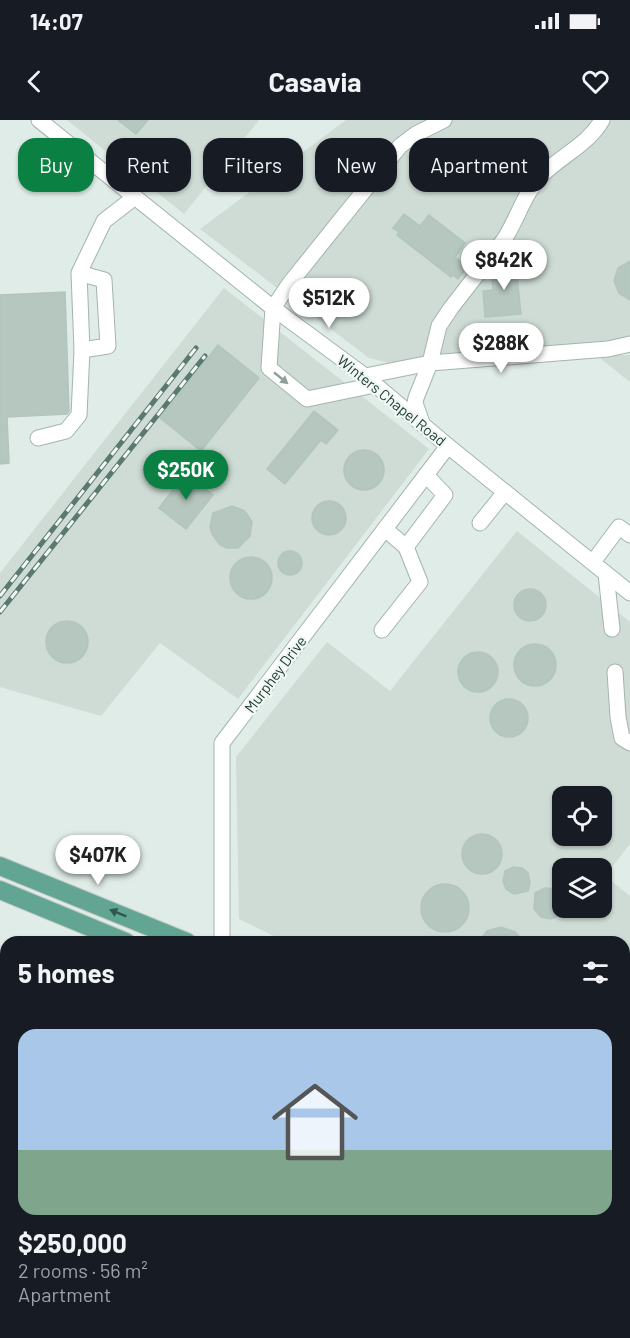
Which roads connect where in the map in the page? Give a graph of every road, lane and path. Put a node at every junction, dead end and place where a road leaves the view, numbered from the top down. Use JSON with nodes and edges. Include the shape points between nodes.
{"nodes":[{"id":1,"x":39,"y":120,"type":"edge"},
{"id":2,"x":444,"y":120,"type":"edge"},
{"id":3,"x":602,"y":120,"type":"edge"},
{"id":4,"x":135,"y":197,"type":"junction"},
{"id":5,"x":79,"y":273,"type":"junction"},
{"id":6,"x":273,"y":308,"type":"junction"},
{"id":7,"x":630,"y":344,"type":"edge"},
{"id":8,"x":82,"y":350,"type":"junction"},
{"id":9,"x":430,"y":363,"type":"junction"},
{"id":10,"x":370,"y":381,"type":"junction"},
{"id":11,"x":424,"y":426,"type":"junction"},
{"id":12,"x":38,"y":438,"type":"dead end"},
{"id":13,"x":448,"y":446,"type":"junction"},
{"id":14,"x":426,"y":475,"type":"junction"},
{"id":15,"x":505,"y":492,"type":"junction"},
{"id":16,"x":480,"y":523,"type":"dead end"},
{"id":17,"x":385,"y":529,"type":"junction"},
{"id":18,"x":630,"y":535,"type":"edge"},
{"id":19,"x":406,"y":547,"type":"junction"},
{"id":20,"x":593,"y":562,"type":"junction"},
{"id":21,"x":606,"y":574,"type":"junction"},
{"id":22,"x":630,"y":593,"type":"edge"},
{"id":23,"x":612,"y":629,"type":"dead end"},
{"id":24,"x":382,"y":630,"type":"dead end"},
{"id":25,"x":615,"y":672,"type":"dead end"},
{"id":26,"x":630,"y":743,"type":"edge"},
{"id":27,"x":5,"y":868,"type":"edge"},
{"id":28,"x":3,"y":892,"type":"edge"},
{"id":29,"x":111,"y":936,"type":"edge"},
{"id":30,"x":173,"y":936,"type":"edge"},
{"id":31,"x":222,"y":936,"type":"edge"}],
"edges":[{"from":1,"to":4,"type":"street","name":"Winters Chapel Road"},
{"from":2,"to":6,"type":"street","via":[[400,146]]},
{"from":3,"to":9,"type":"street","via":[[581,145],[540,177],[526,195],[507,236],[439,326]]},
{"from":4,"to":5,"type":"street","via":[[104,221]]},
{"from":4,"to":6,"type":"street","name":"Winters Chapel Road"},
{"from":5,"to":8,"type":"street"},
{"from":5,"to":8,"type":"street","via":[[104,279],[108,346]]},
{"from":6,"to":10,"type":"street","name":"Winters Chapel Road"},
{"from":6,"to":10,"type":"street","one_way":true,"via":[[269,368],[307,399]]},
{"from":7,"to":9,"type":"street"},
{"from":8,"to":12,"type":"street","via":[[79,415],[66,431]]},
{"from":9,"to":10,"type":"street"},
{"from":9,"to":11,"type":"street","via":[[415,404]]},
{"from":10,"to":11,"type":"street","name":"Winters Chapel Road"},
{"from":11,"to":13,"type":"street","name":"Winters Chapel Road"},
{"from":13,"to":14,"type":"street","name":"Murphey Drive"},
{"from":13,"to":15,"type":"street","name":"Winters Chapel Road"},
{"from":14,"to":17,"type":"street","name":"Murphey Drive"},
{"from":14,"to":19,"type":"street","via":[[445,495]]},
{"from":15,"to":16,"type":"street"},
{"from":15,"to":20,"type":"street","name":"Winters Chapel Road"},
{"from":17,"to":19,"type":"street"},
{"from":17,"to":31,"type":"street","name":"Murphey Drive","via":[[222,744]]},
{"from":18,"to":20,"type":"street","via":[[619,527]]},
{"from":19,"to":24,"type":"street","via":[[420,582]]},
{"from":20,"to":21,"type":"street","name":"Winters Chapel Road"},
{"from":21,"to":22,"type":"street","name":"Winters Chapel Road"},
{"from":21,"to":23,"type":"street"},
{"from":25,"to":26,"type":"street","via":[[622,738]]},
{"from":30,"to":27,"type":"main road","one_way":true},
{"from":28,"to":29,"type":"main road"}]}
